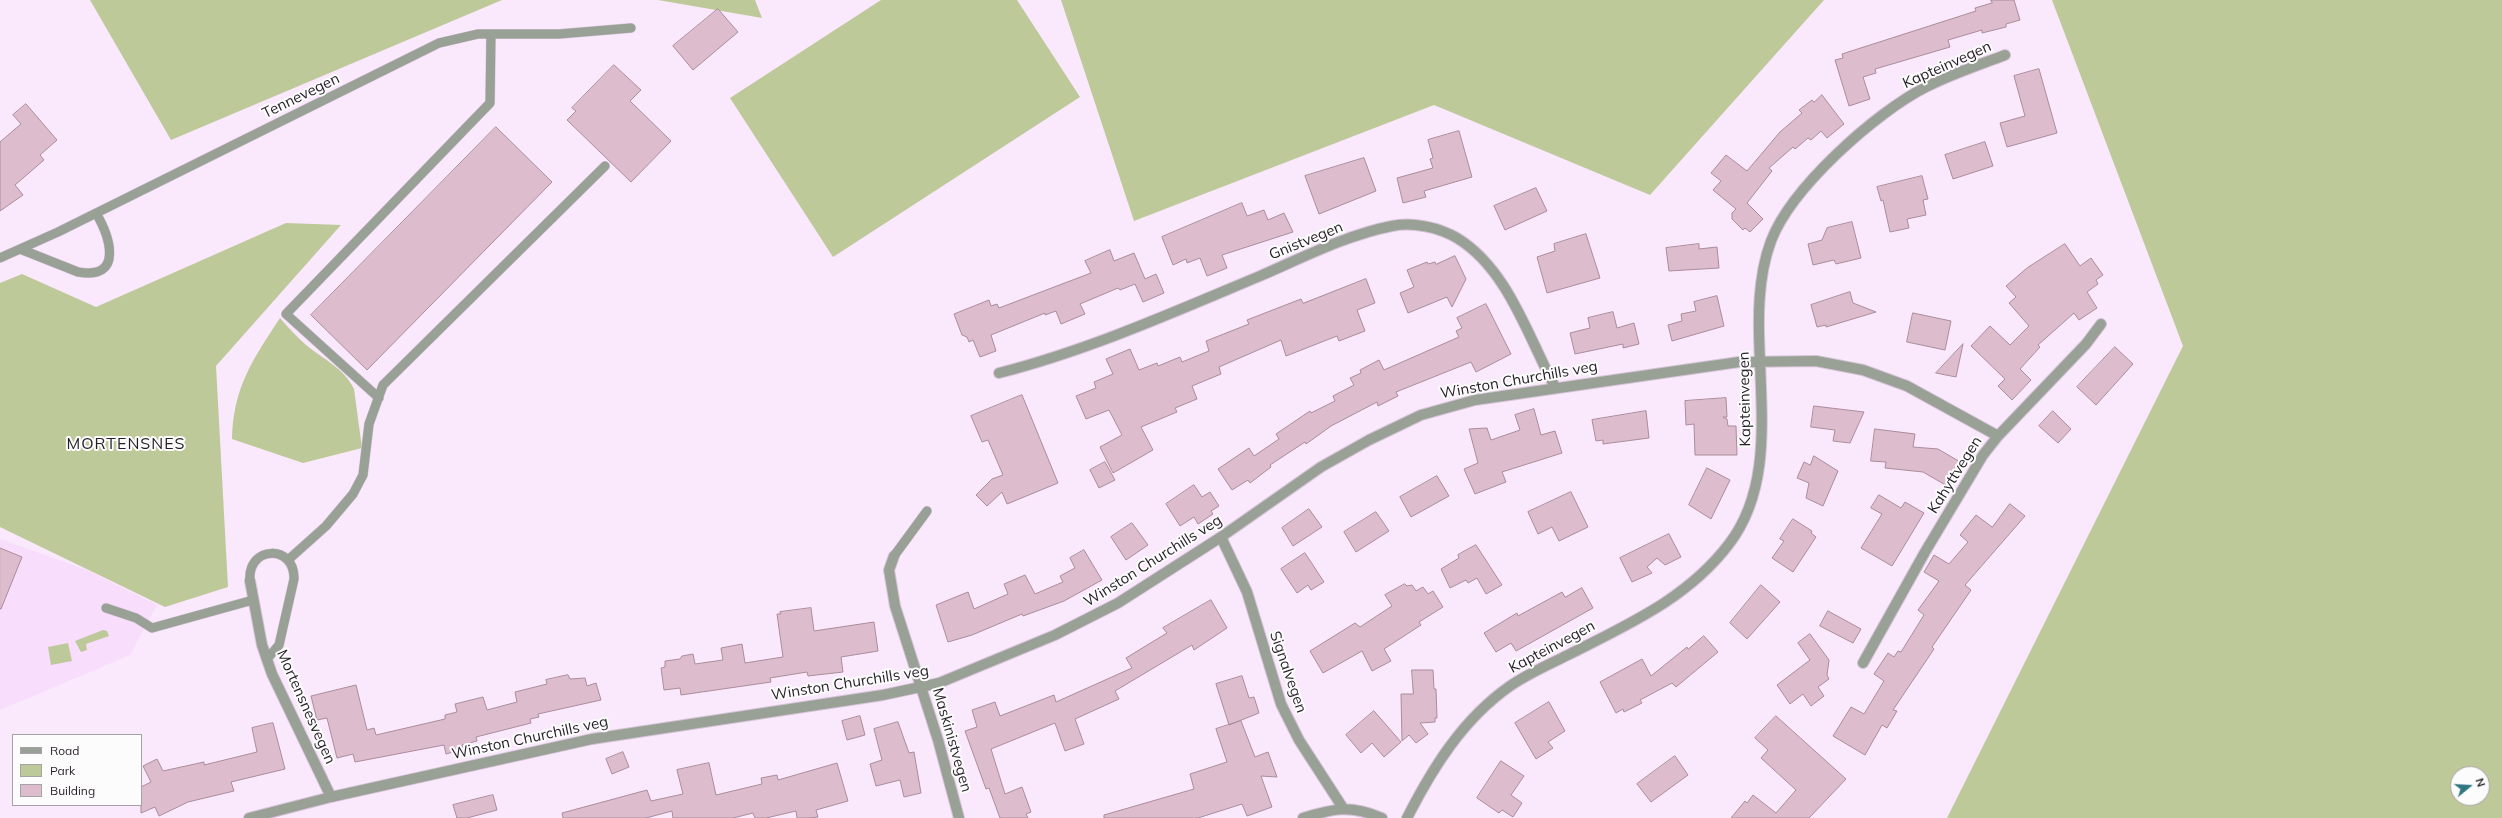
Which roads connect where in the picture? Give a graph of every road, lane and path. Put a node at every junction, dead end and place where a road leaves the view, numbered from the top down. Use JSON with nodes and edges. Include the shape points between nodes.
{"nodes":[{"id":1,"x":631,"y":28,"type":"dead end"},
{"id":2,"x":491,"y":34,"type":"junction"},
{"id":3,"x":2005,"y":55,"type":"dead end"},
{"id":4,"x":605,"y":166,"type":"dead end"},
{"id":5,"x":96,"y":213,"type":"junction"},
{"id":6,"x":20,"y":249,"type":"junction"},
{"id":7,"x":0,"y":258,"type":"edge"},
{"id":8,"x":2101,"y":324,"type":"dead end"},
{"id":9,"x":1760,"y":360,"type":"junction"},
{"id":10,"x":999,"y":373,"type":"dead end"},
{"id":11,"x":1555,"y":387,"type":"junction"},
{"id":12,"x":379,"y":398,"type":"junction"},
{"id":13,"x":1998,"y":436,"type":"junction"},
{"id":14,"x":927,"y":511,"type":"dead end"},
{"id":15,"x":1221,"y":536,"type":"junction"},
{"id":16,"x":894,"y":556,"type":"joint"},
{"id":17,"x":288,"y":560,"type":"junction"},
{"id":18,"x":250,"y":581,"type":"joint"},
{"id":19,"x":253,"y":600,"type":"junction"},
{"id":20,"x":106,"y":608,"type":"dead end"},
{"id":21,"x":267,"y":659,"type":"junction"},
{"id":22,"x":1863,"y":663,"type":"dead end"},
{"id":23,"x":921,"y":688,"type":"junction"},
{"id":24,"x":331,"y":797,"type":"junction"},
{"id":25,"x":1343,"y":808,"type":"junction"},
{"id":26,"x":249,"y":818,"type":"edge"},
{"id":27,"x":959,"y":818,"type":"edge"},
{"id":28,"x":1303,"y":818,"type":"edge"},
{"id":29,"x":1382,"y":818,"type":"edge"},
{"id":30,"x":1408,"y":818,"type":"edge"}],
"edges":[{"from":1,"to":2,"type":"lane","name":"Tennevegen","via":[[559,34]]},
{"from":2,"to":5,"type":"lane","name":"Tennevegen","via":[[462,36],[439,43]]},
{"from":2,"to":12,"type":"lane","via":[[490,103],[286,314]]},
{"from":3,"to":9,"type":"street","name":"Kapteinvegen","via":[[1927,86],[1910,96],[1863,132],[1806,186],[1777,228],[1769,248],[1761,291]]},
{"from":4,"to":12,"type":"lane","via":[[383,385]]},
{"from":5,"to":6,"type":"lane","name":"Tennevegen"},
{"from":5,"to":6,"type":"lane","via":[[108,235],[111,250],[106,265],[98,272],[78,272]]},
{"from":6,"to":7,"type":"lane","name":"Tennevegen"},
{"from":8,"to":13,"type":"street","name":"Kahyttvegen","via":[[2086,344]]},
{"from":9,"to":11,"type":"street","name":"Winston Churchills veg"},
{"from":9,"to":13,"type":"street","name":"Winston Churchills veg","via":[[1839,365],[1882,376],[1907,386]]},
{"from":9,"to":30,"type":"street","name":"Kapteinvegen","via":[[1763,422],[1759,466],[1750,503],[1731,541],[1703,575],[1683,592],[1637,619],[1528,675],[1491,701],[1456,737]]},
{"from":10,"to":11,"type":"street","name":"Gnistvegen","via":[[1085,348],[1346,240],[1393,226],[1414,225],[1434,228],[1456,238],[1490,267],[1511,300]]},
{"from":11,"to":15,"type":"street","name":"Winston Churchills veg","via":[[1453,405],[1408,421],[1321,467]]},
{"from":12,"to":17,"type":"lane","via":[[369,424],[362,475],[353,494],[326,526]]},
{"from":13,"to":22,"type":"street","name":"Kahyttvegen","via":[[1983,455],[1924,552]]},
{"from":14,"to":16,"type":"lane"},
{"from":15,"to":23,"type":"street","name":"Winston Churchills veg","via":[[1147,585],[1084,620],[963,674]]},
{"from":15,"to":25,"type":"street","name":"Signalvegen","via":[[1247,592],[1286,716]]},
{"from":16,"to":23,"type":"street","name":"Maskinistvegen","via":[[888,570],[889,580]]},
{"from":17,"to":18,"type":"lane","via":[[275,554],[261,555],[250,569]]},
{"from":17,"to":21,"type":"lane","via":[[294,568],[294,579],[286,617],[279,645]]},
{"from":18,"to":19,"type":"street","name":"Mortensnesvegen"},
{"from":19,"to":20,"type":"lane","via":[[152,628],[136,618]]},
{"from":19,"to":21,"type":"street","name":"Mortensnesvegen"},
{"from":21,"to":24,"type":"street","name":"Mortensnesvegen"},
{"from":23,"to":24,"type":"street","name":"Winston Churchills veg","via":[[592,739]]},
{"from":23,"to":27,"type":"street","name":"Maskinistvegen"},
{"from":24,"to":26,"type":"street","name":"Winston Churchills veg"},
{"from":25,"to":28,"type":"street"},
{"from":25,"to":29,"type":"street","via":[[1355,809]]}]}
